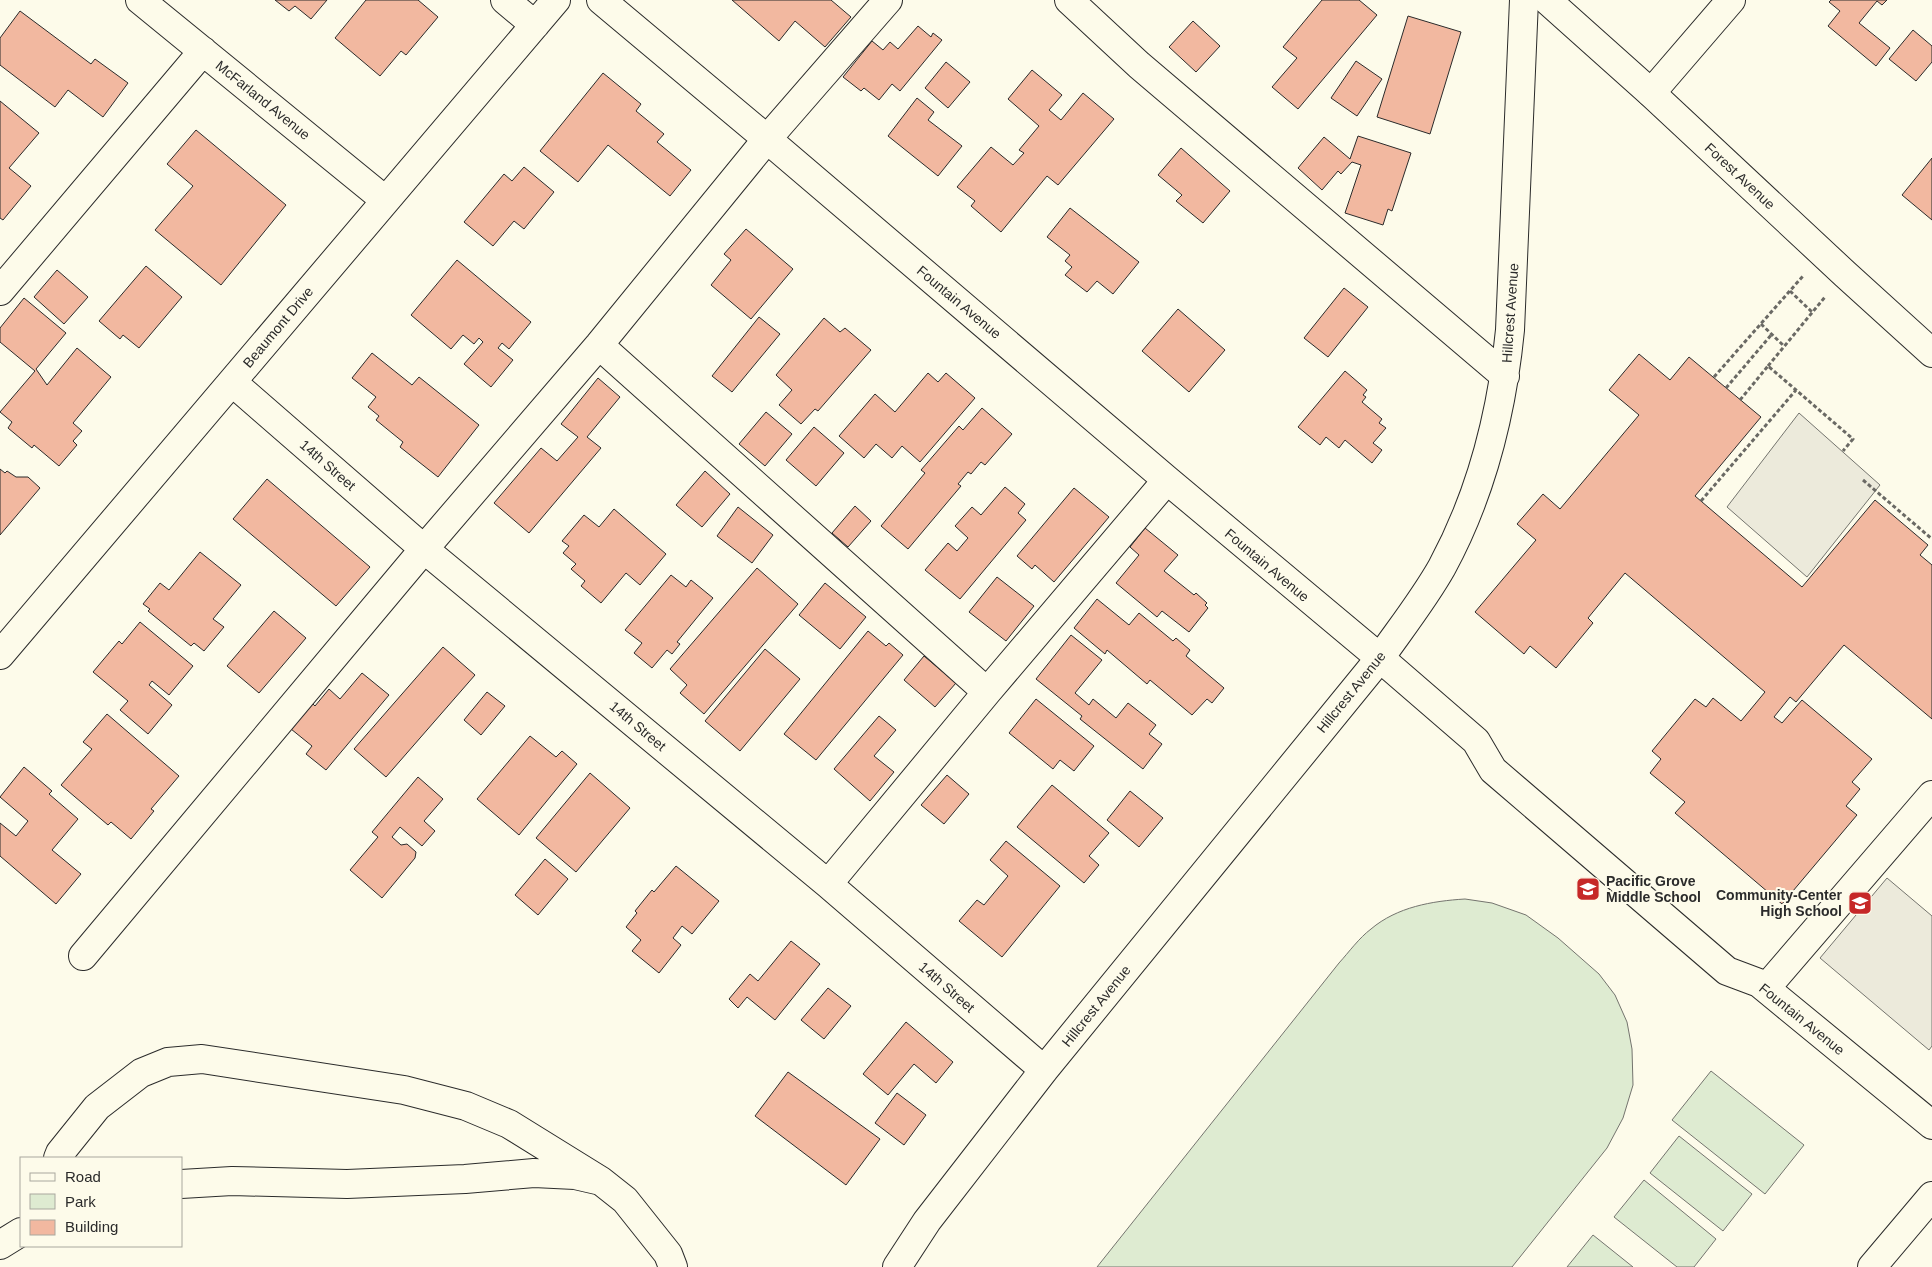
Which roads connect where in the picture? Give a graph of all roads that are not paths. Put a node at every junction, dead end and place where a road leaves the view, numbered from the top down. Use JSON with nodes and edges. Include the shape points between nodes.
{"nodes":[{"id":1,"x":140,"y":0,"type":"edge"},
{"id":2,"x":505,"y":0,"type":"edge"},
{"id":3,"x":556,"y":0,"type":"edge"},
{"id":4,"x":601,"y":0,"type":"edge"},
{"id":5,"x":888,"y":0,"type":"edge"},
{"id":6,"x":1069,"y":0,"type":"edge"},
{"id":7,"x":1524,"y":0,"type":"edge"},
{"id":8,"x":1547,"y":0,"type":"edge"},
{"id":9,"x":1731,"y":0,"type":"edge"},
{"id":10,"x":535,"y":25,"type":"junction"},
{"id":11,"x":203,"y":51,"type":"junction"},
{"id":12,"x":1651,"y":93,"type":"junction"},
{"id":13,"x":767,"y":139,"type":"junction"},
{"id":14,"x":385,"y":200,"type":"junction"},
{"id":15,"x":0,"y":291,"type":"edge"},
{"id":16,"x":599,"y":346,"type":"junction"},
{"id":17,"x":1932,"y":353,"type":"edge"},
{"id":18,"x":1505,"y":376,"type":"junction"},
{"id":19,"x":232,"y":382,"type":"junction"},
{"id":20,"x":1167,"y":480,"type":"junction"},
{"id":21,"x":424,"y":548,"type":"junction"},
{"id":22,"x":0,"y":655,"type":"edge"},
{"id":23,"x":1380,"y":658,"type":"junction"},
{"id":24,"x":987,"y":692,"type":"junction"},
{"id":25,"x":1932,"y":795,"type":"edge"},
{"id":26,"x":828,"y":884,"type":"junction"},
{"id":27,"x":83,"y":956,"type":"dead end"},
{"id":28,"x":1766,"y":988,"type":"junction"},
{"id":29,"x":1044,"y":1070,"type":"junction"},
{"id":30,"x":1932,"y":1125,"type":"edge"},
{"id":31,"x":58,"y":1157,"type":"edge"},
{"id":32,"x":601,"y":1181,"type":"junction"},
{"id":33,"x":182,"y":1184,"type":"edge"},
{"id":34,"x":1932,"y":1196,"type":"edge"},
{"id":35,"x":20,"y":1233,"type":"edge"},
{"id":36,"x":0,"y":1245,"type":"edge"},
{"id":37,"x":673,"y":1267,"type":"edge"},
{"id":38,"x":896,"y":1267,"type":"edge"},
{"id":39,"x":1872,"y":1267,"type":"edge"}],
"edges":[{"from":1,"to":11,"type":"street","name":"McFarland Avenue"},
{"from":2,"to":10,"type":"street"},
{"from":3,"to":10,"type":"street","name":"Beaumont Drive"},
{"from":4,"to":13,"type":"street","name":"Fountain Avenue"},
{"from":5,"to":13,"type":"street"},
{"from":6,"to":18,"type":"street","via":[[1139,65]]},
{"from":7,"to":18,"type":"street","name":"Hillcrest Avenue","via":[[1511,310]]},
{"from":8,"to":12,"type":"street","name":"Forest Avenue"},
{"from":9,"to":12,"type":"street"},
{"from":10,"to":14,"type":"street","name":"Beaumont Drive"},
{"from":11,"to":14,"type":"street","name":"McFarland Avenue"},
{"from":11,"to":15,"type":"street"},
{"from":12,"to":17,"type":"street","name":"Forest Avenue"},
{"from":13,"to":16,"type":"street"},
{"from":13,"to":20,"type":"street","name":"Fountain Avenue"},
{"from":14,"to":19,"type":"street","name":"Beaumont Drive"},
{"from":16,"to":21,"type":"street"},
{"from":16,"to":24,"type":"street"},
{"from":18,"to":23,"type":"street","name":"Hillcrest Avenue","via":[[1493,435],[1461,527],[1442,567]]},
{"from":19,"to":21,"type":"street","name":"14th Street"},
{"from":19,"to":22,"type":"street","name":"Beaumont Drive"},
{"from":20,"to":23,"type":"street","name":"Fountain Avenue"},
{"from":20,"to":24,"type":"street"},
{"from":21,"to":26,"type":"street","name":"14th Street"},
{"from":21,"to":27,"type":"street"},
{"from":23,"to":28,"type":"street","name":"Fountain Avenue","via":[[1476,741],[1493,770],[1727,971]]},
{"from":23,"to":29,"type":"street","name":"Hillcrest Avenue"},
{"from":24,"to":26,"type":"street"},
{"from":25,"to":28,"type":"street"},
{"from":26,"to":29,"type":"street","name":"14th Street"},
{"from":28,"to":30,"type":"street","name":"Fountain Avenue"},
{"from":29,"to":38,"type":"street","name":"Hillcrest Avenue","via":[[927,1221]]},
{"from":31,"to":32,"type":"street","via":[[97,1107],[141,1073],[168,1062],[202,1059],[404,1090],[466,1106],[509,1124]]},
{"from":32,"to":33,"type":"street","via":[[576,1175],[534,1172],[465,1179],[347,1184],[232,1181]]},
{"from":32,"to":37,"type":"street","via":[[625,1200],[668,1254]]},
{"from":34,"to":39,"type":"street"},
{"from":35,"to":36,"type":"street"}]}
